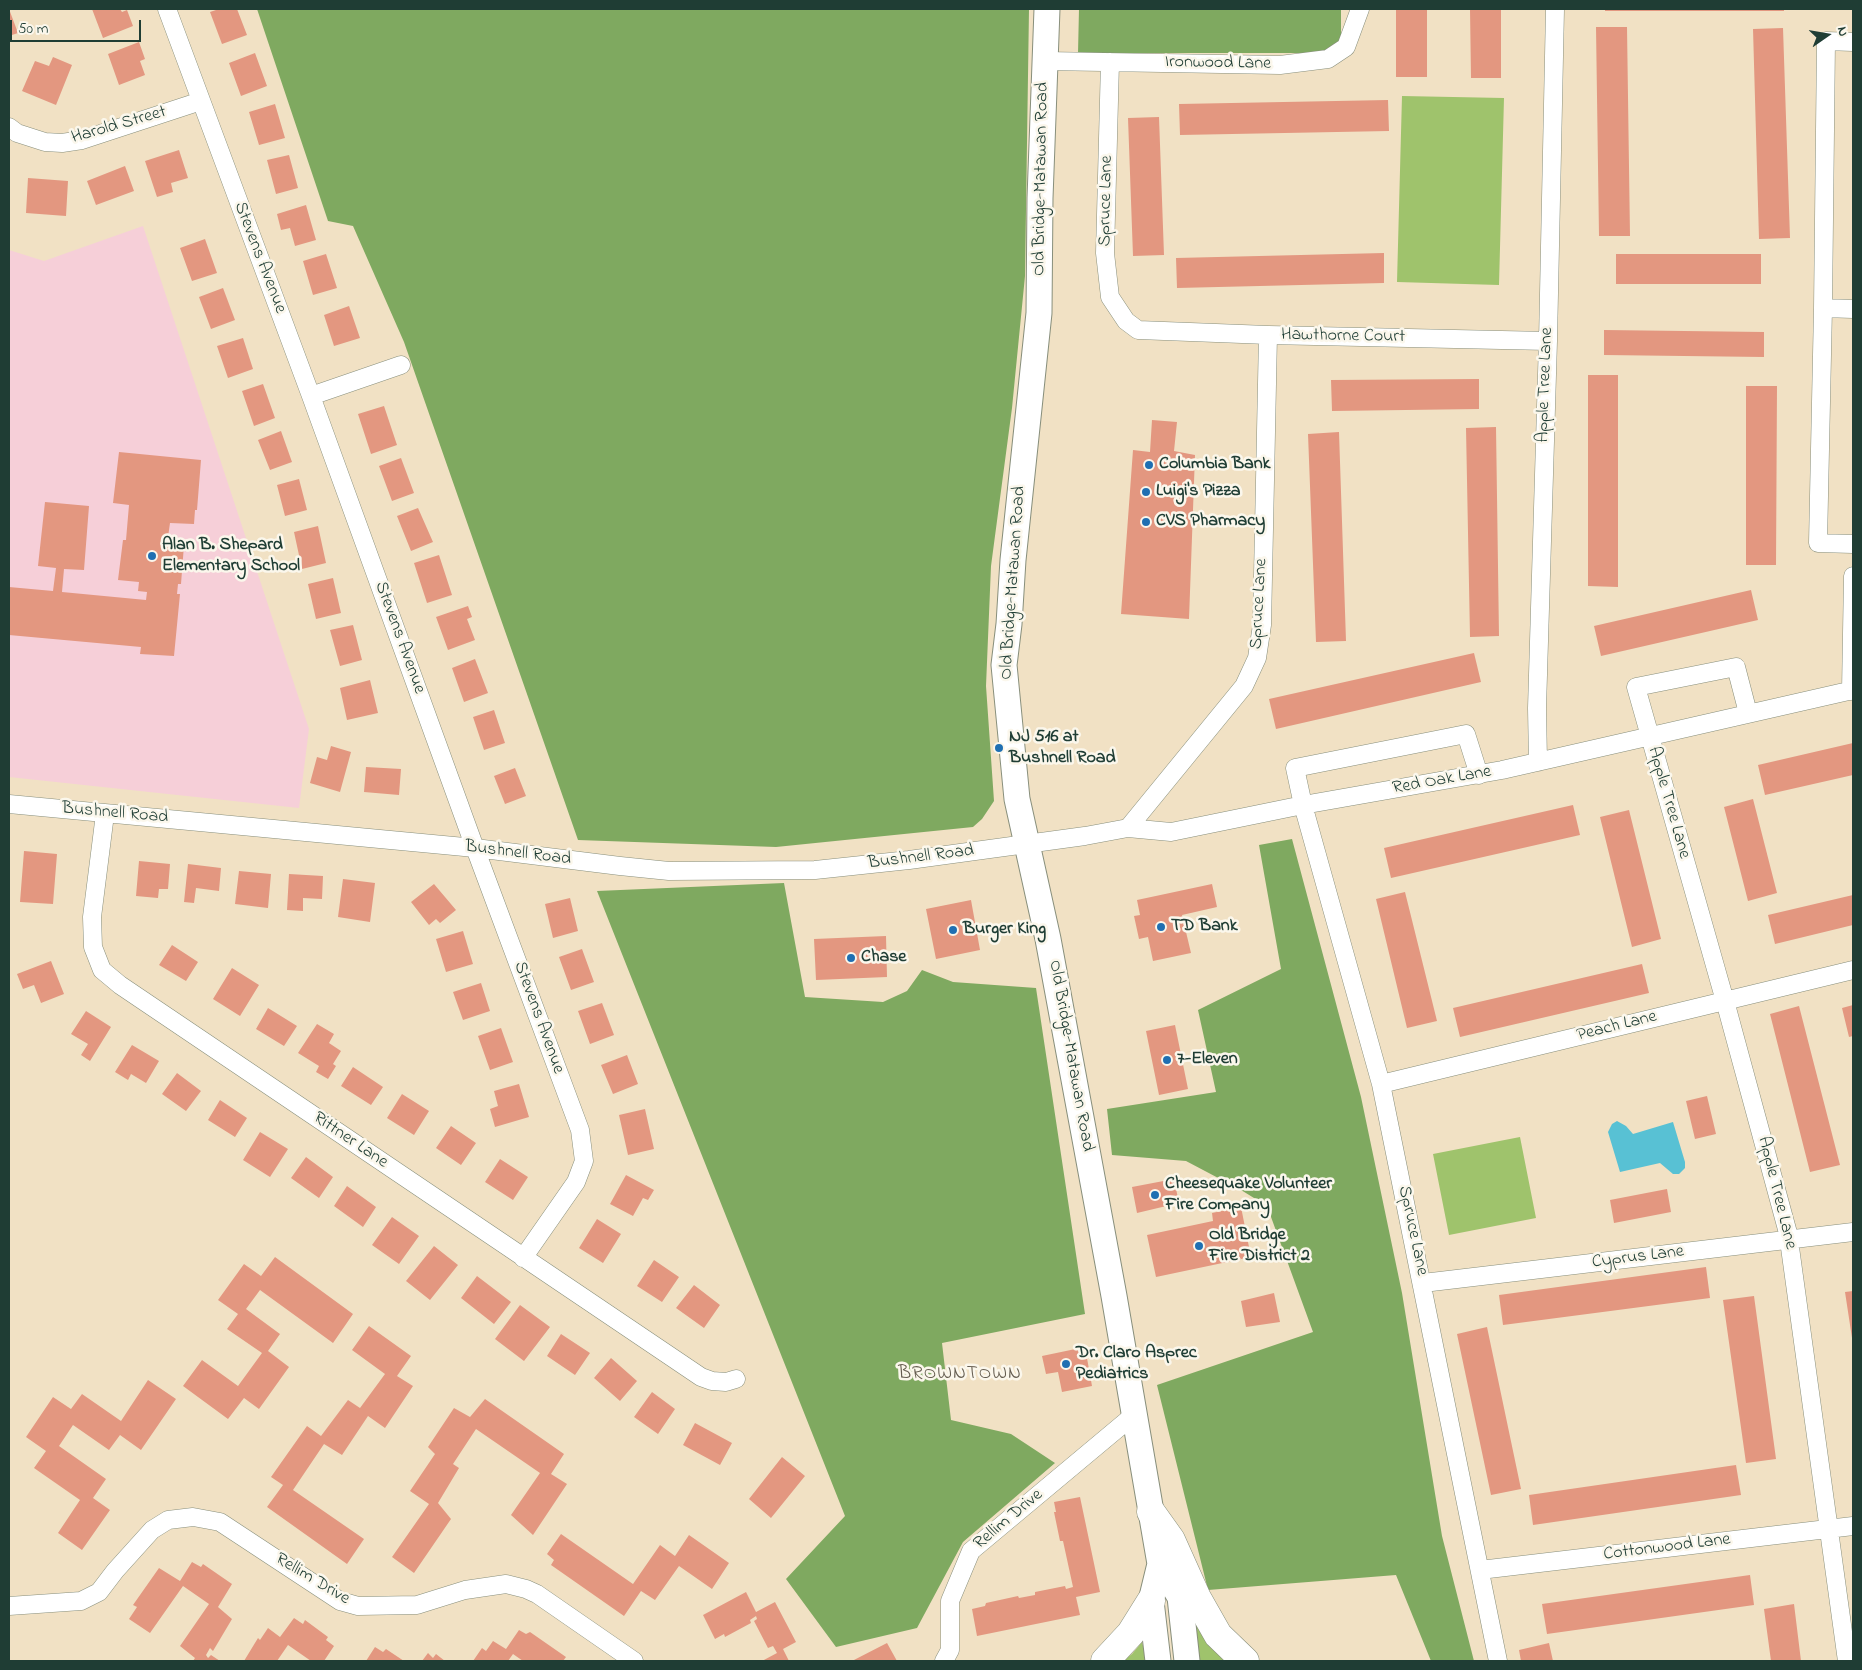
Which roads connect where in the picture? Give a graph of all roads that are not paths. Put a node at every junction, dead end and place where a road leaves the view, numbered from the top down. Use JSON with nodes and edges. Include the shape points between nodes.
{"nodes":[{"id":1,"x":167,"y":9,"type":"edge"},
{"id":2,"x":1047,"y":9,"type":"edge"},
{"id":3,"x":1360,"y":9,"type":"edge"},
{"id":4,"x":1555,"y":9,"type":"edge"},
{"id":5,"x":1853,"y":42,"type":"edge"},
{"id":6,"x":1045,"y":61,"type":"junction"},
{"id":7,"x":1110,"y":62,"type":"junction"},
{"id":8,"x":201,"y":101,"type":"junction"},
{"id":9,"x":9,"y":127,"type":"edge"},
{"id":10,"x":1823,"y":308,"type":"junction"},
{"id":11,"x":1853,"y":309,"type":"edge"},
{"id":12,"x":1138,"y":330,"type":"joint"},
{"id":13,"x":1268,"y":335,"type":"junction"},
{"id":14,"x":1548,"y":340,"type":"junction"},
{"id":15,"x":401,"y":365,"type":"dead end"},
{"id":16,"x":312,"y":396,"type":"junction"},
{"id":17,"x":1853,"y":544,"type":"edge"},
{"id":18,"x":1853,"y":576,"type":"edge"},
{"id":19,"x":1852,"y":690,"type":"edge"},
{"id":20,"x":1748,"y":714,"type":"junction"},
{"id":21,"x":1649,"y":737,"type":"junction"},
{"id":22,"x":1538,"y":762,"type":"junction"},
{"id":23,"x":1479,"y":774,"type":"junction"},
{"id":24,"x":9,"y":804,"type":"edge"},
{"id":25,"x":1303,"y":805,"type":"junction"},
{"id":26,"x":105,"y":814,"type":"junction"},
{"id":27,"x":1128,"y":828,"type":"junction"},
{"id":28,"x":1027,"y":843,"type":"junction"},
{"id":29,"x":475,"y":848,"type":"junction"},
{"id":30,"x":1853,"y":970,"type":"edge"},
{"id":31,"x":1725,"y":1001,"type":"junction"},
{"id":32,"x":1381,"y":1084,"type":"junction"},
{"id":33,"x":1853,"y":1232,"type":"edge"},
{"id":34,"x":1789,"y":1240,"type":"junction"},
{"id":35,"x":523,"y":1258,"type":"junction"},
{"id":36,"x":1423,"y":1283,"type":"junction"},
{"id":37,"x":736,"y":1379,"type":"dead end"},
{"id":38,"x":1135,"y":1414,"type":"junction"},
{"id":39,"x":1151,"y":1512,"type":"junction"},
{"id":40,"x":1853,"y":1526,"type":"edge"},
{"id":41,"x":1830,"y":1529,"type":"junction"},
{"id":42,"x":1160,"y":1564,"type":"junction"},
{"id":43,"x":1480,"y":1570,"type":"junction"},
{"id":44,"x":1151,"y":1601,"type":"junction"},
{"id":45,"x":9,"y":1606,"type":"edge"},
{"id":46,"x":634,"y":1661,"type":"edge"},
{"id":47,"x":944,"y":1661,"type":"edge"},
{"id":48,"x":1104,"y":1661,"type":"edge"},
{"id":49,"x":1158,"y":1661,"type":"edge"},
{"id":50,"x":1187,"y":1661,"type":"edge"},
{"id":51,"x":1245,"y":1661,"type":"edge"},
{"id":52,"x":1498,"y":1661,"type":"edge"},
{"id":53,"x":1847,"y":1661,"type":"edge"}],
"edges":[{"from":1,"to":8,"type":"street","name":"Stevens Avenue"},
{"from":2,"to":6,"type":"main road","name":"Old Bridge-Matawan Road"},
{"from":3,"to":7,"type":"street","name":"Ironwood Lane","via":[[1346,47],[1328,59],[1280,65]]},
{"from":4,"to":14,"type":"street","name":"Apple Tree Lane"},
{"from":5,"to":10,"type":"street","via":[[1826,41]]},
{"from":6,"to":7,"type":"street","name":"Ironwood Lane"},
{"from":6,"to":28,"type":"main road","name":"Old Bridge-Matawan Road","via":[[1039,313],[1004,665],[1014,782]]},
{"from":7,"to":12,"type":"street","name":"Spruce Lane","via":[[1106,262],[1110,297],[1126,321]]},
{"from":8,"to":9,"type":"street","name":"Harold Street","via":[[69,142],[45,142]]},
{"from":8,"to":16,"type":"street","name":"Stevens Avenue"},
{"from":10,"to":11,"type":"street"},
{"from":10,"to":17,"type":"street","via":[[1818,543]]},
{"from":12,"to":13,"type":"street","name":"Hawthorne Court"},
{"from":13,"to":14,"type":"street","name":"Hawthorne Court"},
{"from":13,"to":27,"type":"street","name":"Spruce Lane","via":[[1262,625],[1257,658],[1244,686]]},
{"from":14,"to":22,"type":"street","name":"Apple Tree Lane"},
{"from":15,"to":16,"type":"street"},
{"from":16,"to":29,"type":"street","name":"Stevens Avenue"},
{"from":18,"to":19,"type":"street"},
{"from":19,"to":20,"type":"street","name":"Red Oak Lane"},
{"from":20,"to":21,"type":"street","name":"Red Oak Lane"},
{"from":20,"to":21,"type":"street","name":"Apple Tree Lane","via":[[1736,667],[1636,687]]},
{"from":21,"to":22,"type":"street","name":"Red Oak Lane"},
{"from":21,"to":31,"type":"street","name":"Apple Tree Lane"},
{"from":22,"to":23,"type":"street","name":"Red Oak Lane"},
{"from":23,"to":25,"type":"street","name":"Red Oak Lane"},
{"from":23,"to":25,"type":"street","name":"Spruce Lane","via":[[1466,734],[1295,768]]},
{"from":24,"to":26,"type":"street","name":"Bushnell Road"},
{"from":25,"to":27,"type":"street","name":"Red Oak Lane","via":[[1171,832]]},
{"from":25,"to":32,"type":"street","name":"Spruce Lane"},
{"from":26,"to":29,"type":"street","name":"Bushnell Road"},
{"from":26,"to":35,"type":"street","name":"Rittner Lane","via":[[92,917],[93,946],[102,970]]},
{"from":27,"to":28,"type":"street","name":"Red Oak Lane"},
{"from":28,"to":29,"type":"street","name":"Bushnell Road","via":[[815,870],[669,871]]},
{"from":28,"to":38,"type":"main road","name":"Old Bridge-Matawan Road","via":[[1048,938]]},
{"from":29,"to":35,"type":"street","name":"Stevens Avenue","via":[[580,1130],[584,1160],[576,1182]]},
{"from":30,"to":31,"type":"street","name":"Peach Lane"},
{"from":31,"to":32,"type":"street","name":"Peach Lane"},
{"from":31,"to":34,"type":"street","name":"Apple Tree Lane"},
{"from":32,"to":36,"type":"street","name":"Spruce Lane"},
{"from":33,"to":34,"type":"street","name":"Cyprus Lane"},
{"from":34,"to":36,"type":"street","name":"Cyprus Lane"},
{"from":34,"to":41,"type":"street","name":"Apple Tree Lane"},
{"from":35,"to":37,"type":"street","name":"Rittner Lane","via":[[701,1377],[726,1382]]},
{"from":36,"to":43,"type":"street","name":"Spruce Lane"},
{"from":38,"to":39,"type":"main road","name":"Old Bridge-Matawan Road"},
{"from":38,"to":47,"type":"street","name":"Rellim Drive","via":[[971,1551],[950,1601],[950,1650]]},
{"from":39,"to":42,"type":"main road","name":"Old Bridge-Matawan Road"},
{"from":39,"to":51,"type":"highway","via":[[1171,1540],[1218,1635]]},
{"from":40,"to":41,"type":"street","name":"Cottonwood Lane"},
{"from":41,"to":43,"type":"street","name":"Cottonwood Lane"},
{"from":41,"to":53,"type":"street","name":"Apple Tree Lane"},
{"from":42,"to":44,"type":"main road","name":"Old Bridge-Matawan Road"},
{"from":42,"to":50,"type":"main road","name":"Old Bridge-Matawan Road","via":[[1180,1597]]},
{"from":43,"to":52,"type":"street","name":"Spruce Lane"},
{"from":44,"to":48,"type":"highway","via":[[1131,1633]]},
{"from":44,"to":49,"type":"main road","name":"Old Bridge-Matawan Road"},
{"from":45,"to":46,"type":"street","name":"Rellim Drive","via":[[81,1601],[99,1592],[152,1530],[168,1520],[193,1517],[220,1522],[340,1601],[358,1606],[417,1605],[465,1590],[506,1584],[526,1589]]}]}
